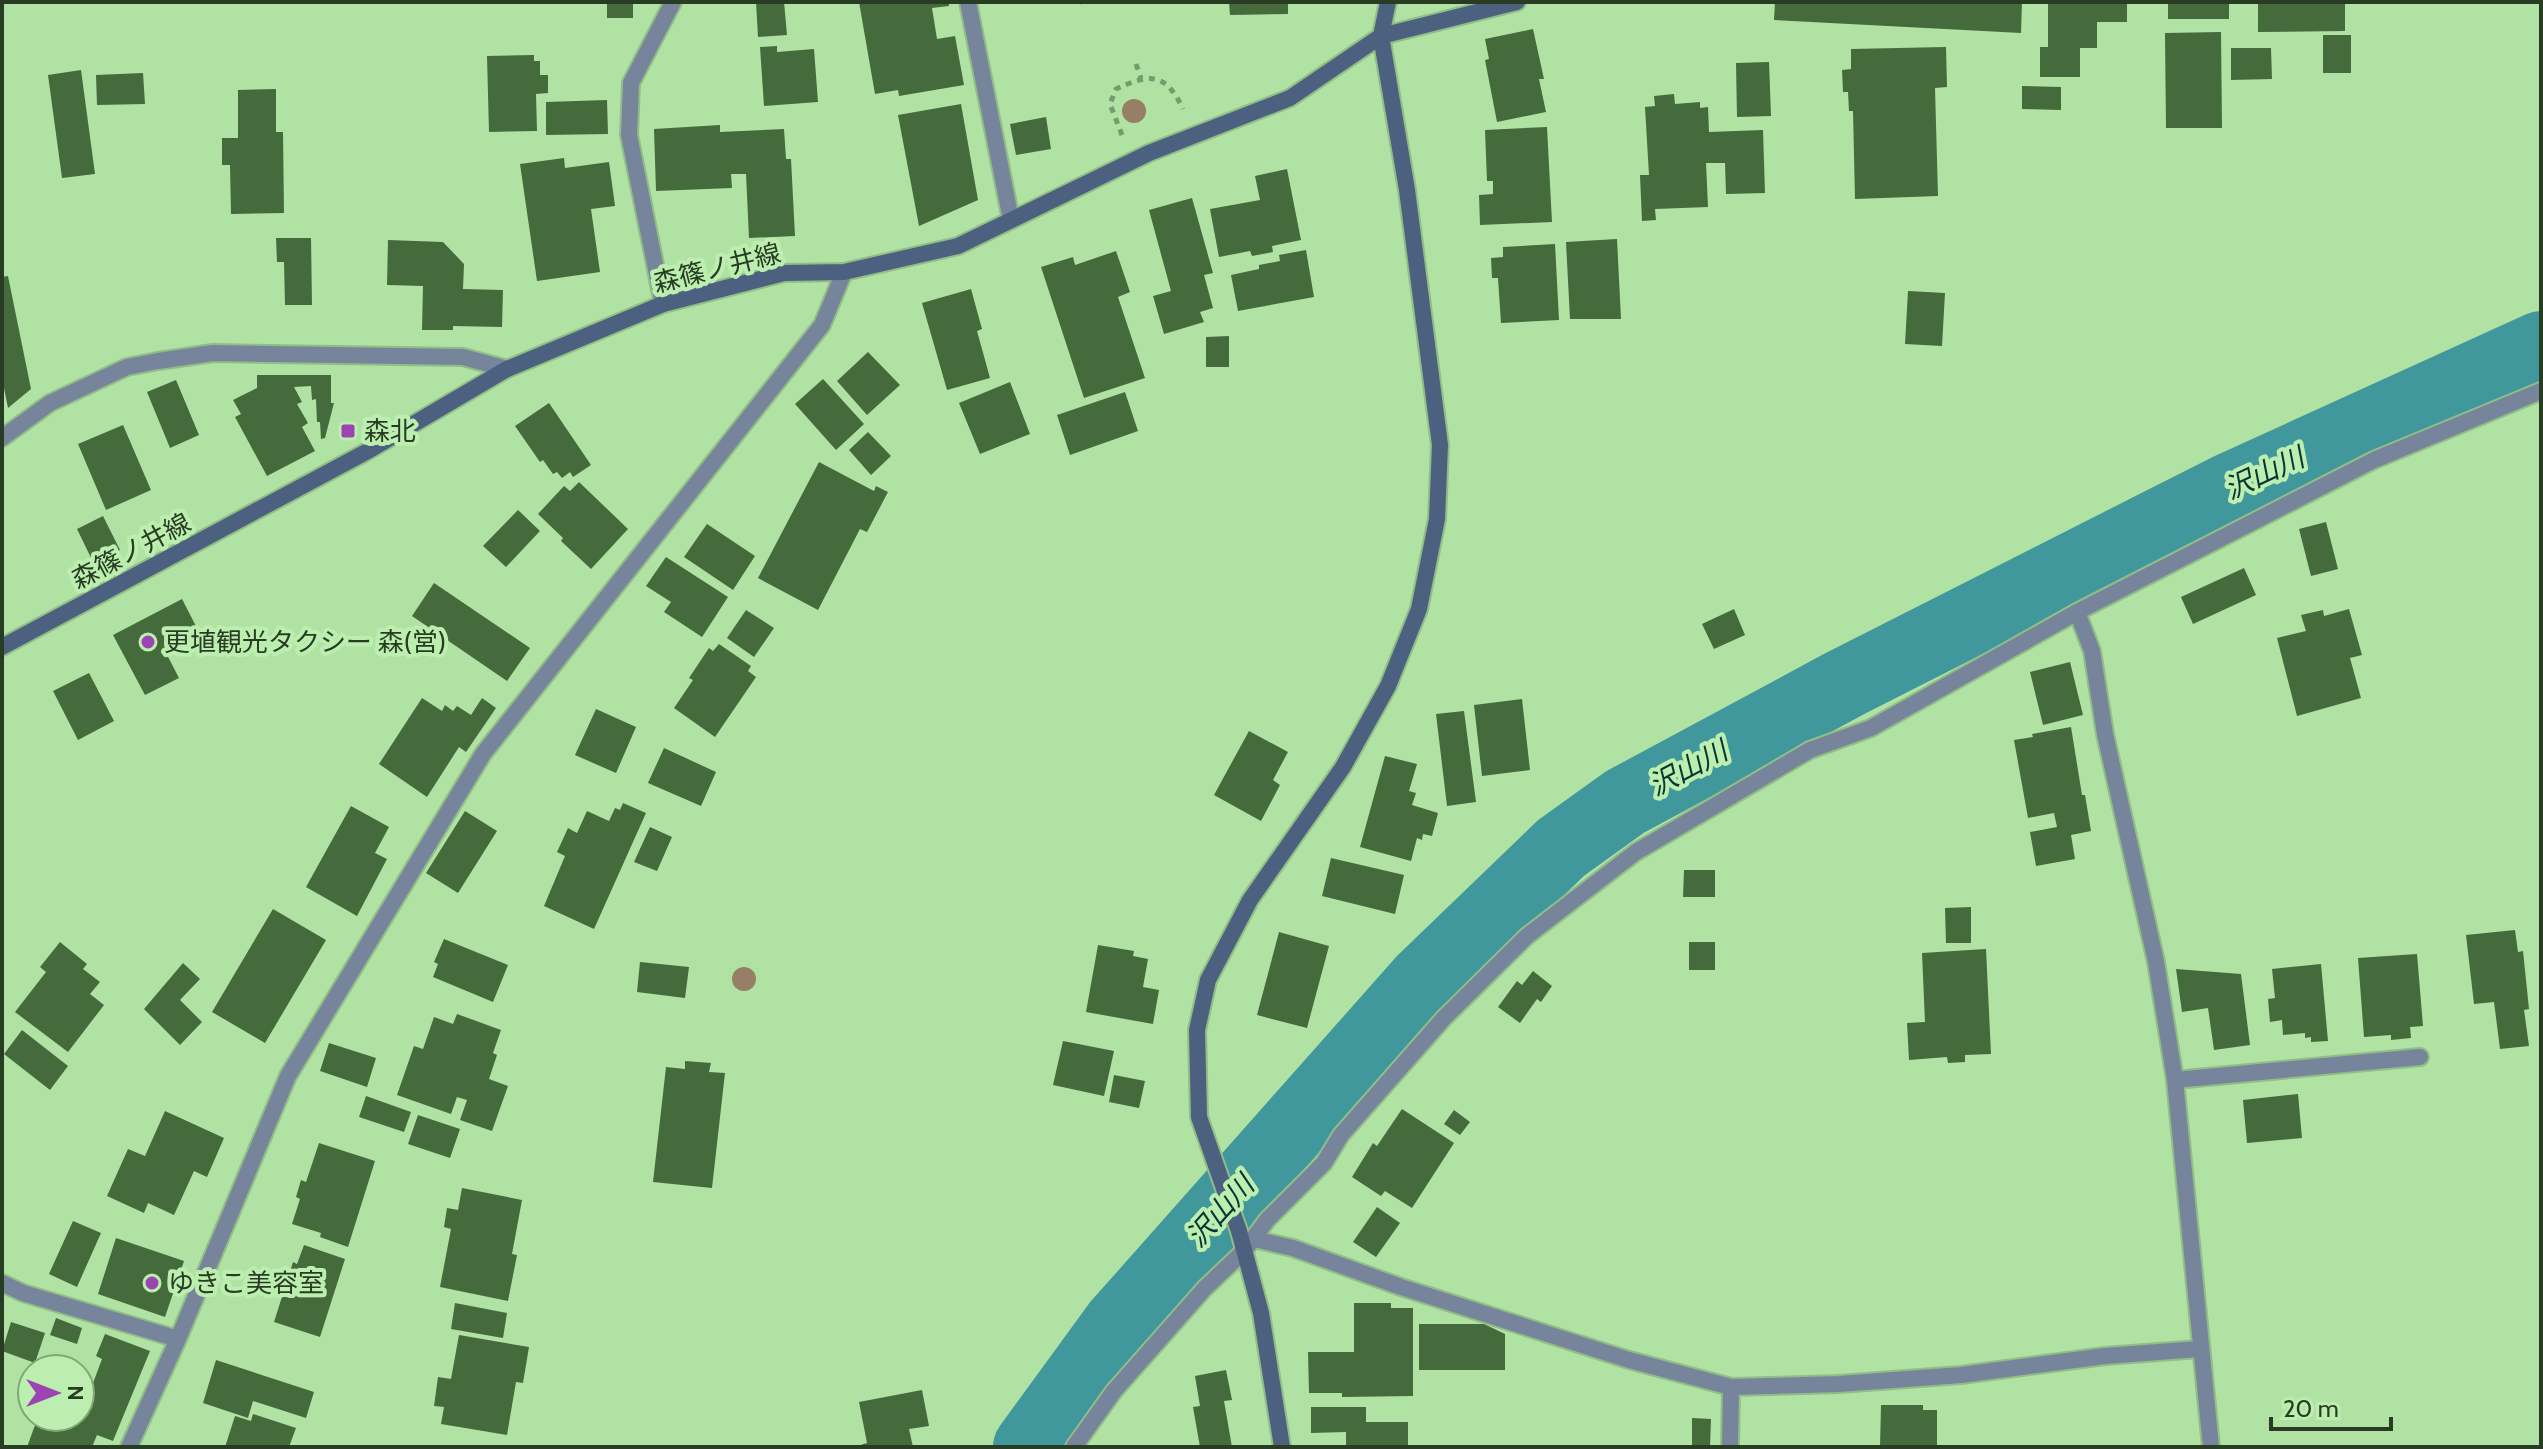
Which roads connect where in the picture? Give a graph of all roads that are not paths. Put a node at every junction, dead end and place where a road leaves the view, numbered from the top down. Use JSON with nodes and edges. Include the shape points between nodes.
{"nodes":[{"id":1,"x":673,"y":2,"type":"edge"},
{"id":2,"x":968,"y":2,"type":"edge"},
{"id":3,"x":1388,"y":2,"type":"edge"},
{"id":4,"x":1517,"y":2,"type":"edge"},
{"id":5,"x":1381,"y":36,"type":"junction"},
{"id":6,"x":1011,"y":220,"type":"junction"},
{"id":7,"x":844,"y":272,"type":"junction"},
{"id":8,"x":663,"y":304,"type":"junction"},
{"id":9,"x":507,"y":369,"type":"junction"},
{"id":10,"x":2541,"y":391,"type":"edge"},
{"id":11,"x":2,"y":438,"type":"edge"},
{"id":12,"x":2077,"y":612,"type":"junction"},
{"id":13,"x":2,"y":647,"type":"edge"},
{"id":14,"x":2420,"y":1057,"type":"dead end"},
{"id":15,"x":2175,"y":1080,"type":"junction"},
{"id":16,"x":1246,"y":1240,"type":"junction"},
{"id":17,"x":2,"y":1283,"type":"edge"},
{"id":18,"x":178,"y":1339,"type":"junction"},
{"id":19,"x":2199,"y":1349,"type":"junction"},
{"id":20,"x":1731,"y":1387,"type":"junction"},
{"id":21,"x":129,"y":1447,"type":"edge"},
{"id":22,"x":1074,"y":1447,"type":"edge"},
{"id":23,"x":1282,"y":1447,"type":"edge"},
{"id":24,"x":1730,"y":1447,"type":"edge"},
{"id":25,"x":2211,"y":1447,"type":"edge"}],
"edges":[{"from":1,"to":8,"type":"street","via":[[631,83],[632,151]]},
{"from":2,"to":6,"type":"street"},
{"from":3,"to":5,"type":"main road"},
{"from":4,"to":5,"type":"main road","name":"森篠ノ井線"},
{"from":5,"to":6,"type":"main road","name":"森篠ノ井線","via":[[1290,98],[1149,153]]},
{"from":5,"to":16,"type":"main road","via":[[1432,365],[1440,445],[1437,519],[1419,609],[1388,686],[1343,767],[1250,900],[1208,980],[1197,1030],[1199,1117]]},
{"from":6,"to":7,"type":"main road","name":"森篠ノ井線","via":[[958,246]]},
{"from":7,"to":8,"type":"main road","name":"森篠ノ井線","via":[[784,273]]},
{"from":7,"to":18,"type":"street","via":[[822,325],[483,754],[288,1076]]},
{"from":8,"to":9,"type":"main road","name":"森篠ノ井線"},
{"from":9,"to":11,"type":"street","via":[[463,357],[213,353],[127,367],[50,403]]},
{"from":9,"to":13,"type":"main road","name":"森篠ノ井線","via":[[366,452]]},
{"from":10,"to":12,"type":"street","via":[[2374,460]]},
{"from":12,"to":15,"type":"street","via":[[2092,651]]},
{"from":12,"to":16,"type":"street","via":[[1871,728],[1810,750],[1636,852],[1527,936],[1444,1018],[1341,1135],[1324,1163]]},
{"from":14,"to":15,"type":"street"},
{"from":15,"to":19,"type":"street"},
{"from":16,"to":20,"type":"street","via":[[1293,1248],[1629,1360]]},
{"from":16,"to":22,"type":"street","via":[[1114,1391]]},
{"from":16,"to":23,"type":"main road"},
{"from":17,"to":18,"type":"street"},
{"from":18,"to":21,"type":"street"},
{"from":19,"to":20,"type":"street","via":[[1961,1375]]},
{"from":19,"to":25,"type":"street"},
{"from":20,"to":24,"type":"street"}]}
